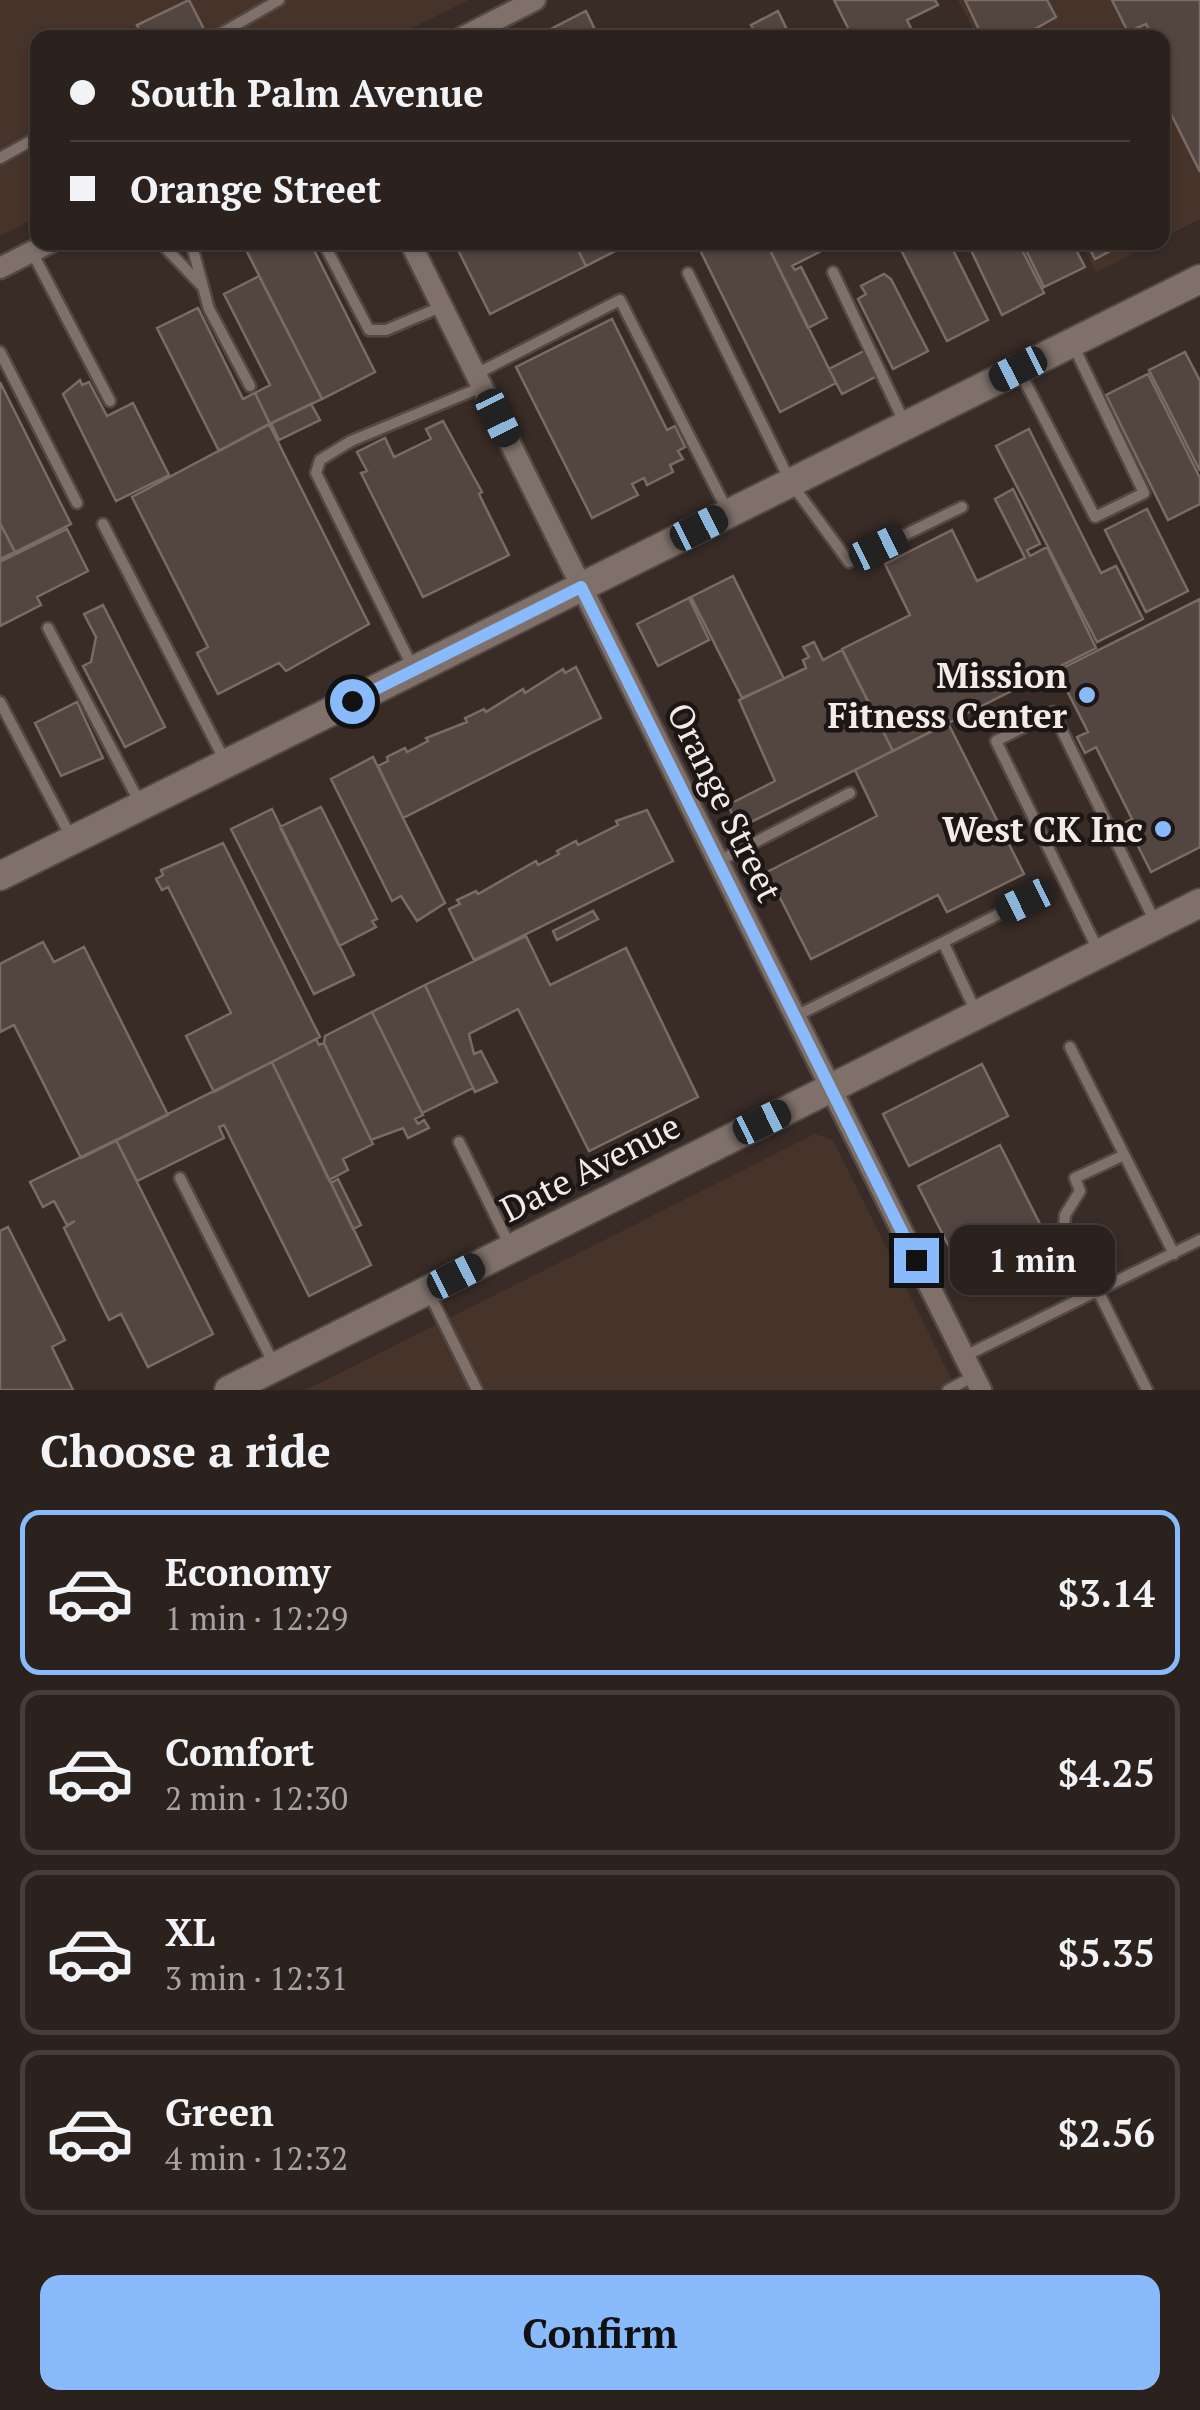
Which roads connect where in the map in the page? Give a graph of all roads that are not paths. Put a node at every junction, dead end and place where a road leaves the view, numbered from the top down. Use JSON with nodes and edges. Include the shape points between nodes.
{"nodes":[{"id":1,"x":280,"y":0,"type":"edge"},
{"id":2,"x":536,"y":0,"type":"edge"},
{"id":3,"x":227,"y":30,"type":"edge"},
{"id":4,"x":476,"y":30,"type":"edge"},
{"id":5,"x":30,"y":141,"type":"edge"},
{"id":6,"x":0,"y":158,"type":"edge"},
{"id":7,"x":36,"y":250,"type":"edge"},
{"id":8,"x":168,"y":250,"type":"edge"},
{"id":9,"x":193,"y":250,"type":"edge"},
{"id":10,"x":327,"y":250,"type":"edge"},
{"id":11,"x":414,"y":250,"type":"edge"},
{"id":12,"x":32,"y":252,"type":"junction"},
{"id":13,"x":0,"y":268,"type":"edge"},
{"id":14,"x":833,"y":272,"type":"dead end"},
{"id":15,"x":688,"y":273,"type":"dead end"},
{"id":16,"x":1200,"y":278,"type":"edge"},
{"id":17,"x":201,"y":284,"type":"junction"},
{"id":18,"x":442,"y":306,"type":"junction"},
{"id":19,"x":1072,"y":342,"type":"junction"},
{"id":20,"x":0,"y":352,"type":"edge"},
{"id":21,"x":1018,"y":369,"type":"junction"},
{"id":22,"x":479,"y":380,"type":"junction"},
{"id":23,"x":250,"y":386,"type":"dead end"},
{"id":24,"x":110,"y":401,"type":"dead end"},
{"id":25,"x":906,"y":425,"type":"junction"},
{"id":26,"x":791,"y":482,"type":"junction"},
{"id":27,"x":77,"y":503,"type":"dead end"},
{"id":28,"x":962,"y":508,"type":"dead end"},
{"id":29,"x":728,"y":513,"type":"junction"},
{"id":30,"x":103,"y":524,"type":"dead end"},
{"id":31,"x":581,"y":587,"type":"junction"},
{"id":32,"x":48,"y":628,"type":"dead end"},
{"id":33,"x":414,"y":670,"type":"junction"},
{"id":34,"x":0,"y":702,"type":"edge"},
{"id":35,"x":226,"y":764,"type":"junction"},
{"id":36,"x":850,"y":794,"type":"dead end"},
{"id":37,"x":142,"y":806,"type":"junction"},
{"id":38,"x":72,"y":840,"type":"junction"},
{"id":39,"x":718,"y":862,"type":"junction"},
{"id":40,"x":0,"y":876,"type":"edge"},
{"id":41,"x":1025,"y":901,"type":"dead end"},
{"id":42,"x":1200,"y":903,"type":"edge"},
{"id":43,"x":1157,"y":924,"type":"junction"},
{"id":44,"x":943,"y":942,"type":"junction"},
{"id":45,"x":1100,"y":953,"type":"junction"},
{"id":46,"x":977,"y":1014,"type":"junction"},
{"id":47,"x":795,"y":1016,"type":"junction"},
{"id":48,"x":1070,"y":1047,"type":"dead end"},
{"id":49,"x":830,"y":1088,"type":"junction"},
{"id":50,"x":459,"y":1142,"type":"dead end"},
{"id":51,"x":1124,"y":1155,"type":"junction"},
{"id":52,"x":180,"y":1178,"type":"dead end"},
{"id":53,"x":1200,"y":1240,"type":"edge"},
{"id":54,"x":511,"y":1248,"type":"junction"},
{"id":55,"x":1174,"y":1254,"type":"junction"},
{"id":56,"x":987,"y":1289,"type":"dead end"},
{"id":57,"x":1097,"y":1289,"type":"junction"},
{"id":58,"x":428,"y":1290,"type":"junction"},
{"id":59,"x":964,"y":1356,"type":"junction"},
{"id":60,"x":275,"y":1366,"type":"junction"},
{"id":61,"x":977,"y":1383,"type":"edge"},
{"id":62,"x":229,"y":1390,"type":"edge"},
{"id":63,"x":477,"y":1390,"type":"edge"},
{"id":64,"x":948,"y":1390,"type":"edge"},
{"id":65,"x":1148,"y":1390,"type":"edge"}],
"edges":[{"from":1,"to":3,"type":"lane"},
{"from":2,"to":4,"type":"street"},
{"from":5,"to":6,"type":"lane"},
{"from":7,"to":12,"type":"street"},
{"from":8,"to":17,"type":"lane"},
{"from":9,"to":17,"type":"lane"},
{"from":10,"to":18,"type":"lane","via":[[369,330],[386,330]]},
{"from":11,"to":18,"type":"street","name":"Orange Street"},
{"from":12,"to":13,"type":"street"},
{"from":12,"to":24,"type":"lane"},
{"from":14,"to":25,"type":"lane"},
{"from":15,"to":26,"type":"lane"},
{"from":16,"to":19,"type":"street"},
{"from":17,"to":23,"type":"lane"},
{"from":18,"to":22,"type":"street","name":"Orange Street"},
{"from":19,"to":21,"type":"street"},
{"from":19,"to":21,"type":"lane","via":[[1144,492],[1095,517]]},
{"from":20,"to":27,"type":"lane"},
{"from":21,"to":25,"type":"street"},
{"from":22,"to":29,"type":"lane","via":[[620,300]]},
{"from":22,"to":31,"type":"street","name":"Orange Street"},
{"from":22,"to":33,"type":"lane","via":[[351,441],[320,460],[316,473]]},
{"from":25,"to":26,"type":"street"},
{"from":26,"to":28,"type":"lane","via":[[849,562]]},
{"from":26,"to":29,"type":"street"},
{"from":29,"to":31,"type":"street"},
{"from":30,"to":35,"type":"lane"},
{"from":31,"to":33,"type":"street"},
{"from":31,"to":39,"type":"street","name":"Orange Street"},
{"from":32,"to":37,"type":"lane"},
{"from":33,"to":35,"type":"street"},
{"from":34,"to":38,"type":"lane"},
{"from":35,"to":37,"type":"street"},
{"from":36,"to":39,"type":"lane"},
{"from":37,"to":38,"type":"street"},
{"from":38,"to":40,"type":"street"},
{"from":39,"to":47,"type":"street","name":"Orange Street"},
{"from":41,"to":44,"type":"lane"},
{"from":42,"to":43,"type":"street","name":"Date Avenue"},
{"from":43,"to":45,"type":"street","name":"Date Avenue"},
{"from":43,"to":45,"type":"lane","via":[[1053,712],[996,741]]},
{"from":44,"to":46,"type":"lane"},
{"from":44,"to":47,"type":"lane"},
{"from":45,"to":46,"type":"street","name":"Date Avenue"},
{"from":46,"to":49,"type":"street","name":"Date Avenue"},
{"from":47,"to":49,"type":"street","name":"Orange Street"},
{"from":48,"to":51,"type":"lane"},
{"from":49,"to":54,"type":"street","name":"Date Avenue"},
{"from":49,"to":59,"type":"street","name":"Orange Street"},
{"from":50,"to":54,"type":"lane"},
{"from":51,"to":55,"type":"lane"},
{"from":51,"to":56,"type":"lane","via":[[1075,1178],[1080,1190],[1066,1215],[1062,1250]]},
{"from":52,"to":60,"type":"lane"},
{"from":53,"to":55,"type":"lane"},
{"from":54,"to":58,"type":"street","name":"Date Avenue"},
{"from":55,"to":57,"type":"lane"},
{"from":57,"to":59,"type":"lane"},
{"from":57,"to":65,"type":"lane"},
{"from":58,"to":60,"type":"street","name":"Date Avenue"},
{"from":58,"to":63,"type":"lane"},
{"from":59,"to":61,"type":"street","name":"Orange Street"},
{"from":60,"to":62,"type":"street","name":"Date Avenue"},
{"from":61,"to":64,"type":"lane"}]}
